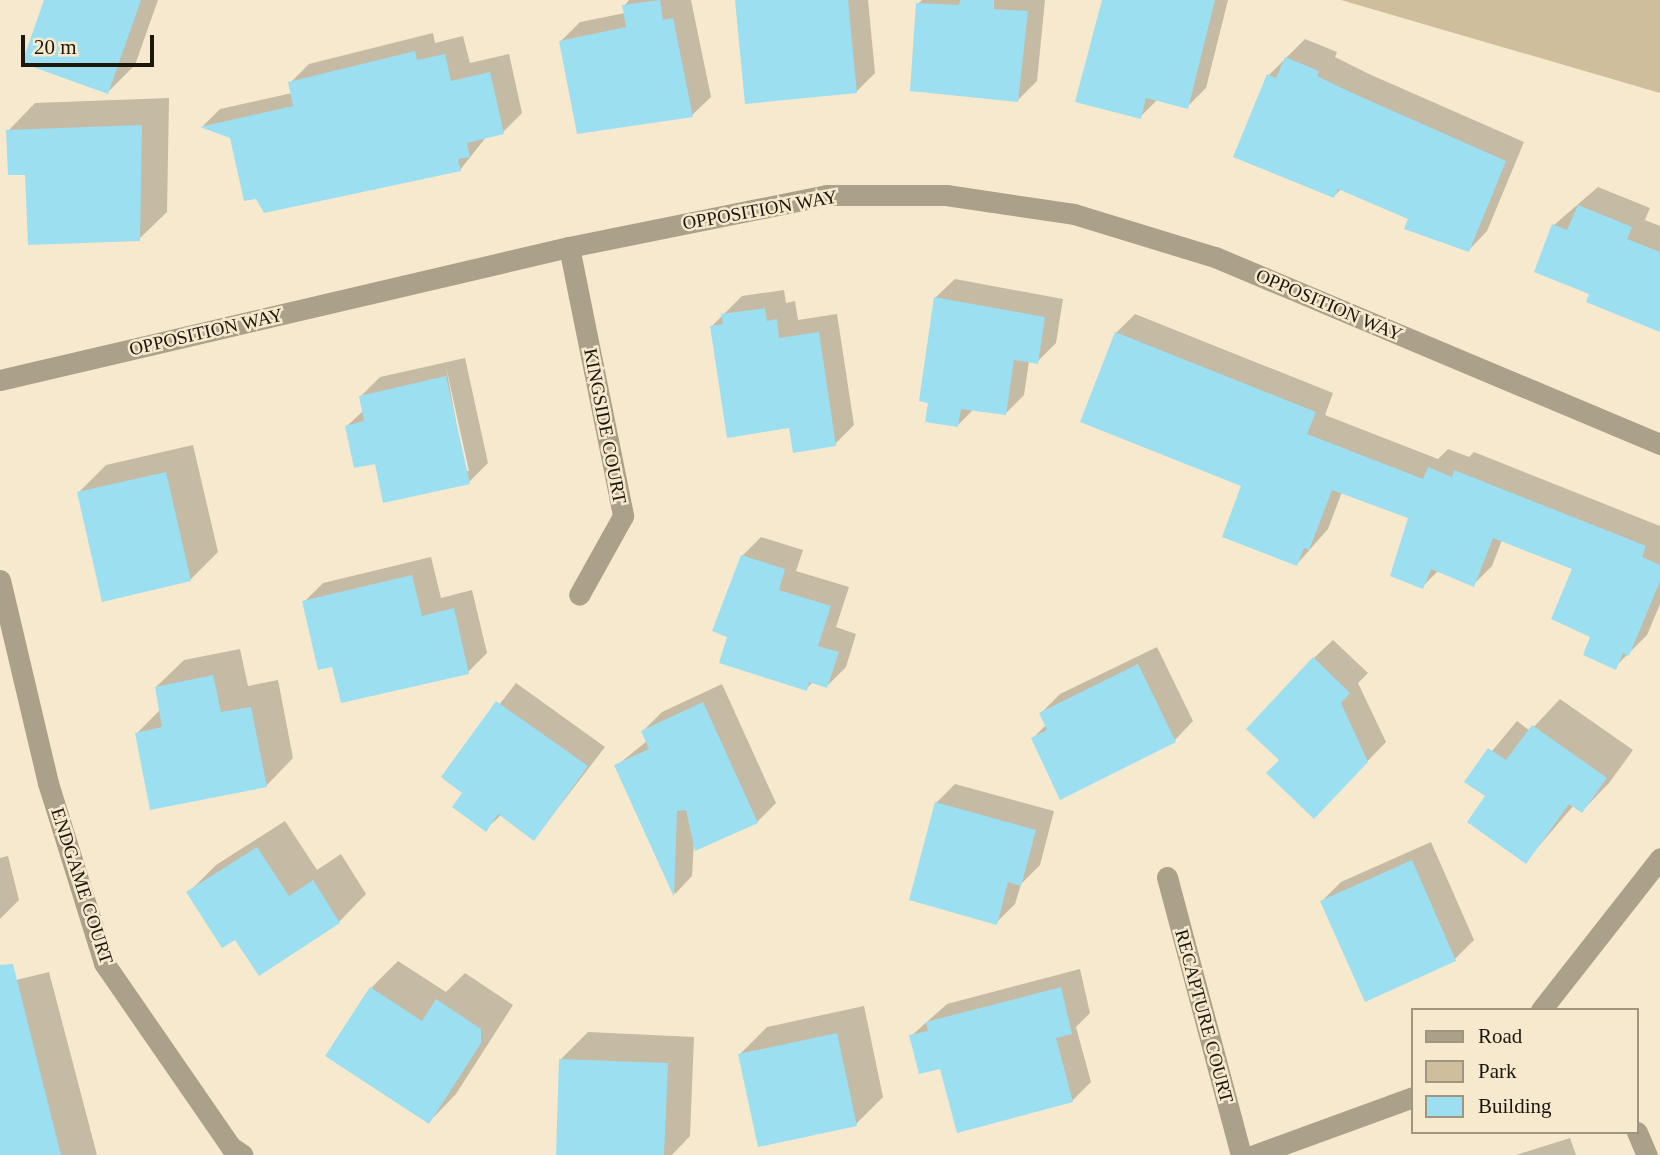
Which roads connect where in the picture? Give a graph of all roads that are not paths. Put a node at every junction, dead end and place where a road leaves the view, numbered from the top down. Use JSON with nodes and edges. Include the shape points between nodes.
{"nodes":[{"id":1,"x":569,"y":247,"type":"junction"},
{"id":2,"x":0,"y":380,"type":"edge"},
{"id":3,"x":1660,"y":443,"type":"edge"},
{"id":4,"x":0,"y":580,"type":"edge"},
{"id":5,"x":579,"y":595,"type":"dead end"},
{"id":6,"x":1660,"y":858,"type":"edge"},
{"id":7,"x":1167,"y":877,"type":"dead end"},
{"id":8,"x":1547,"y":1008,"type":"edge"},
{"id":9,"x":1412,"y":1097,"type":"edge"},
{"id":10,"x":1638,"y":1134,"type":"edge"},
{"id":11,"x":243,"y":1155,"type":"edge"},
{"id":12,"x":1241,"y":1155,"type":"edge"},
{"id":13,"x":1254,"y":1155,"type":"edge"},
{"id":14,"x":1647,"y":1155,"type":"edge"}],
"edges":[{"from":1,"to":2,"type":"street","name":"OPPOSITION WAY"},
{"from":1,"to":3,"type":"street","name":"OPPOSITION WAY","via":[[827,195],[946,195],[1074,214],[1215,257]]},
{"from":1,"to":5,"type":"street","name":"KINGSIDE COURT","via":[[623,516]]},
{"from":4,"to":11,"type":"street","name":"ENDGAME COURT","via":[[48,783],[104,963],[231,1147]]},
{"from":6,"to":8,"type":"street"},
{"from":7,"to":12,"type":"street","name":"RECAPTURE COURT"},
{"from":9,"to":13,"type":"street"},
{"from":10,"to":14,"type":"street"}]}
